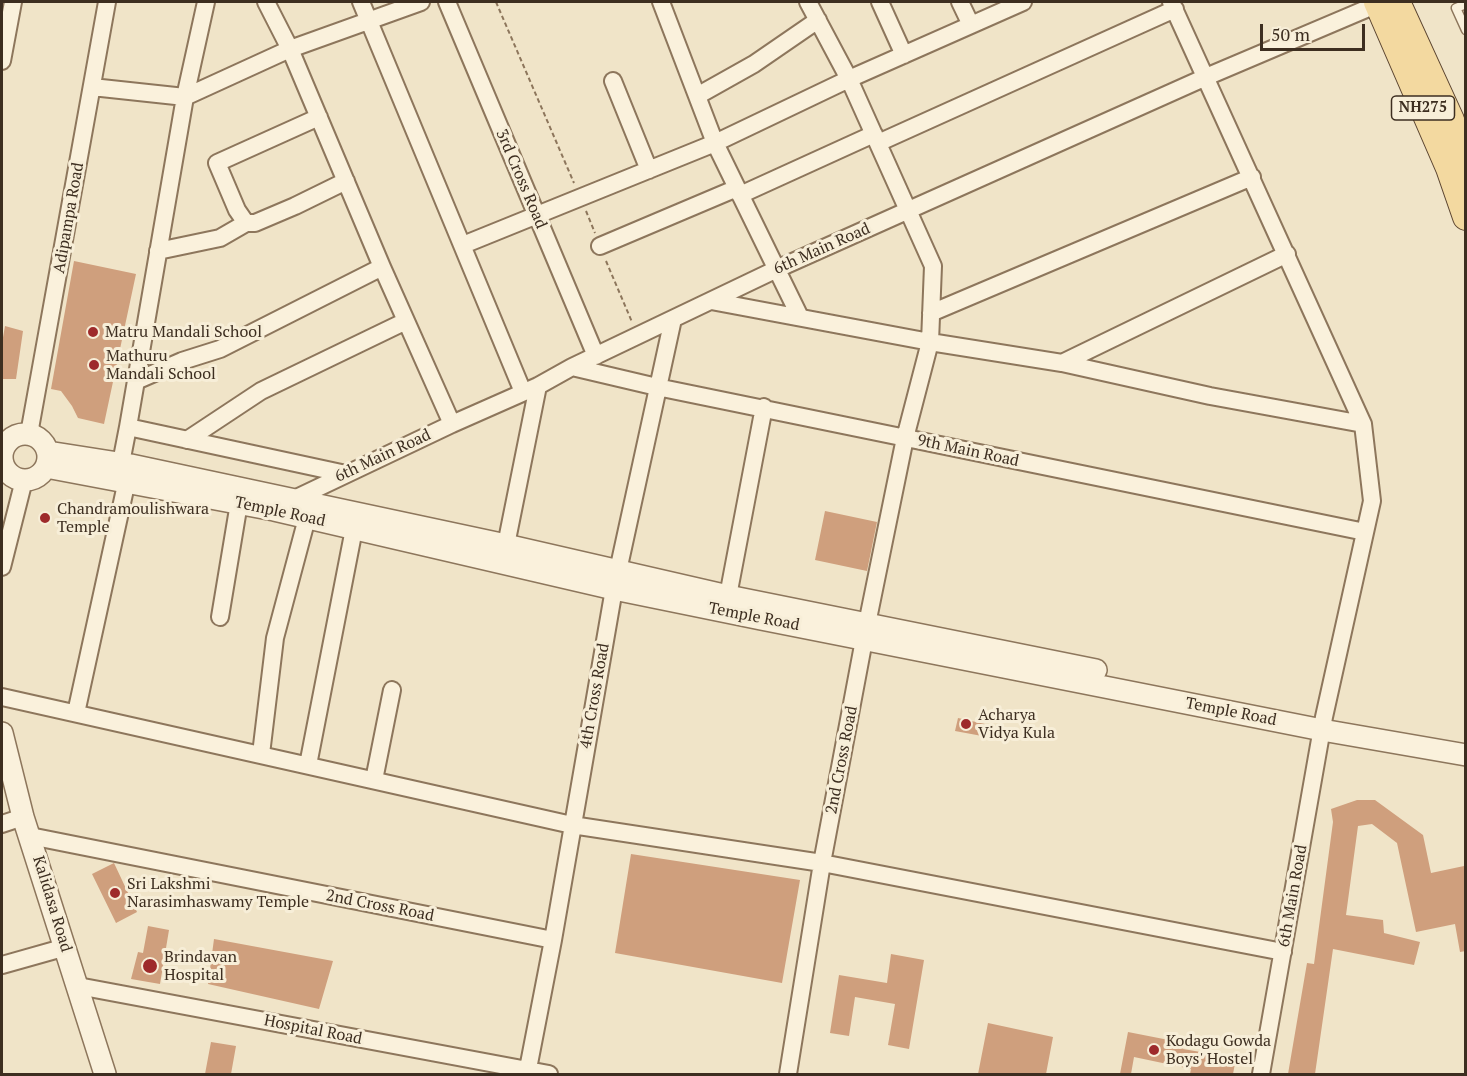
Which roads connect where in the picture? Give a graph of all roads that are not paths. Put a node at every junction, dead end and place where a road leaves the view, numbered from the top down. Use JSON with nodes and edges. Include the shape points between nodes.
{"nodes":[{"id":1,"x":108,"y":2,"type":"edge"},
{"id":2,"x":206,"y":2,"type":"edge"},
{"id":3,"x":267,"y":2,"type":"edge"},
{"id":4,"x":361,"y":2,"type":"edge"},
{"id":5,"x":421,"y":2,"type":"edge"},
{"id":6,"x":447,"y":2,"type":"edge"},
{"id":7,"x":661,"y":2,"type":"edge"},
{"id":8,"x":808,"y":2,"type":"edge"},
{"id":9,"x":880,"y":2,"type":"edge"},
{"id":10,"x":960,"y":2,"type":"edge"},
{"id":11,"x":1023,"y":2,"type":"edge"},
{"id":12,"x":1384,"y":2,"type":"edge"},
{"id":13,"x":1466,"y":4,"type":"edge"},
{"id":14,"x":1173,"y":5,"type":"edge"},
{"id":15,"x":8,"y":10,"type":"edge"},
{"id":16,"x":818,"y":20,"type":"junction"},
{"id":17,"x":369,"y":22,"type":"junction"},
{"id":18,"x":971,"y":25,"type":"junction"},
{"id":19,"x":1466,"y":30,"type":"edge"},
{"id":20,"x":290,"y":49,"type":"junction"},
{"id":21,"x":904,"y":55,"type":"junction"},
{"id":22,"x":2,"y":61,"type":"edge"},
{"id":23,"x":1206,"y":77,"type":"junction"},
{"id":24,"x":849,"y":79,"type":"junction"},
{"id":25,"x":613,"y":81,"type":"dead end"},
{"id":26,"x":92,"y":87,"type":"junction"},
{"id":27,"x":697,"y":96,"type":"junction"},
{"id":28,"x":185,"y":97,"type":"junction"},
{"id":29,"x":319,"y":117,"type":"junction"},
{"id":30,"x":876,"y":139,"type":"junction"},
{"id":31,"x":715,"y":143,"type":"junction"},
{"id":32,"x":1466,"y":162,"type":"edge"},
{"id":33,"x":649,"y":170,"type":"junction"},
{"id":34,"x":1252,"y":177,"type":"junction"},
{"id":35,"x":346,"y":181,"type":"junction"},
{"id":36,"x":739,"y":192,"type":"junction"},
{"id":37,"x":908,"y":211,"type":"junction"},
{"id":38,"x":537,"y":215,"type":"junction"},
{"id":39,"x":1466,"y":217,"type":"edge"},
{"id":40,"x":246,"y":223,"type":"junction"},
{"id":41,"x":462,"y":245,"type":"junction"},
{"id":42,"x":600,"y":246,"type":"road end"},
{"id":43,"x":158,"y":251,"type":"junction"},
{"id":44,"x":1287,"y":254,"type":"junction"},
{"id":45,"x":382,"y":267,"type":"junction"},
{"id":46,"x":777,"y":269,"type":"junction"},
{"id":47,"x":711,"y":301,"type":"junction"},
{"id":48,"x":931,"y":313,"type":"junction"},
{"id":49,"x":800,"y":317,"type":"junction"},
{"id":50,"x":673,"y":319,"type":"junction"},
{"id":51,"x":406,"y":321,"type":"junction"},
{"id":52,"x":930,"y":342,"type":"junction"},
{"id":53,"x":596,"y":356,"type":"junction"},
{"id":54,"x":1062,"y":363,"type":"junction"},
{"id":55,"x":572,"y":367,"type":"junction"},
{"id":56,"x":136,"y":381,"type":"junction"},
{"id":57,"x":657,"y":387,"type":"junction"},
{"id":58,"x":530,"y":389,"type":"junction"},
{"id":59,"x":764,"y":407,"type":"junction"},
{"id":60,"x":452,"y":424,"type":"junction"},
{"id":61,"x":1364,"y":424,"type":"junction"},
{"id":62,"x":128,"y":427,"type":"junction"},
{"id":63,"x":905,"y":438,"type":"junction"},
{"id":64,"x":187,"y":440,"type":"junction"},
{"id":65,"x":9,"y":443,"type":"edge"},
{"id":66,"x":47,"y":460,"type":"junction"},
{"id":67,"x":126,"y":470,"type":"junction"},
{"id":68,"x":346,"y":474,"type":"junction"},
{"id":69,"x":24,"y":480,"type":"junction"},
{"id":70,"x":293,"y":499,"type":"junction"},
{"id":71,"x":239,"y":503,"type":"junction"},
{"id":72,"x":274,"y":510,"type":"junction"},
{"id":73,"x":307,"y":518,"type":"junction"},
{"id":74,"x":354,"y":529,"type":"junction"},
{"id":75,"x":1365,"y":532,"type":"junction"},
{"id":76,"x":506,"y":545,"type":"junction"},
{"id":77,"x":2,"y":567,"type":"edge"},
{"id":78,"x":615,"y":579,"type":"junction"},
{"id":79,"x":728,"y":596,"type":"junction"},
{"id":80,"x":219,"y":617,"type":"dead end"},
{"id":81,"x":866,"y":632,"type":"junction"},
{"id":82,"x":392,"y":690,"type":"dead end"},
{"id":83,"x":2,"y":697,"type":"edge"},
{"id":84,"x":76,"y":713,"type":"junction"},
{"id":85,"x":1323,"y":723,"type":"junction"},
{"id":86,"x":2,"y":733,"type":"edge"},
{"id":87,"x":1466,"y":741,"type":"edge"},
{"id":88,"x":261,"y":754,"type":"junction"},
{"id":89,"x":1466,"y":755,"type":"edge"},
{"id":90,"x":308,"y":765,"type":"junction"},
{"id":91,"x":374,"y":780,"type":"junction"},
{"id":92,"x":2,"y":824,"type":"edge"},
{"id":93,"x":572,"y":825,"type":"junction"},
{"id":94,"x":27,"y":827,"type":"junction"},
{"id":95,"x":822,"y":863,"type":"junction"},
{"id":96,"x":553,"y":940,"type":"junction"},
{"id":97,"x":66,"y":948,"type":"junction"},
{"id":98,"x":1283,"y":952,"type":"junction"},
{"id":99,"x":2,"y":965,"type":"edge"},
{"id":100,"x":78,"y":986,"type":"junction"},
{"id":101,"x":101,"y":1073,"type":"edge"},
{"id":102,"x":528,"y":1073,"type":"edge"},
{"id":103,"x":549,"y":1074,"type":"edge"},
{"id":104,"x":788,"y":1074,"type":"edge"},
{"id":105,"x":1261,"y":1074,"type":"edge"}],
"edges":[{"from":1,"to":26,"type":"street","name":"Adipampa Road"},
{"from":2,"to":28,"type":"street"},
{"from":3,"to":20,"type":"street"},
{"from":4,"to":17,"type":"street"},
{"from":5,"to":17,"type":"street"},
{"from":6,"to":38,"type":"street","name":"3rd Cross Road"},
{"from":7,"to":27,"type":"street"},
{"from":8,"to":16,"type":"street","name":"2nd Cross Road"},
{"from":9,"to":21,"type":"street"},
{"from":10,"to":18,"type":"street"},
{"from":11,"to":18,"type":"street"},
{"from":12,"to":23,"type":"street","name":"6th Main Road"},
{"from":12,"to":32,"type":"main road","via":[[1451,120]]},
{"from":12,"to":39,"type":"main road","number":"NH275"},
{"from":13,"to":19,"type":"lane","via":[[1456,8]]},
{"from":14,"to":23,"type":"street","name":"6th Main Road"},
{"from":14,"to":30,"type":"street"},
{"from":15,"to":22,"type":"street"},
{"from":16,"to":24,"type":"street","name":"2nd Cross Road"},
{"from":16,"to":27,"type":"street","via":[[754,64]]},
{"from":17,"to":20,"type":"street"},
{"from":17,"to":41,"type":"street"},
{"from":18,"to":21,"type":"street"},
{"from":20,"to":28,"type":"street"},
{"from":20,"to":29,"type":"street"},
{"from":21,"to":24,"type":"street"},
{"from":23,"to":34,"type":"street","name":"6th Main Road"},
{"from":23,"to":37,"type":"street","name":"6th Main Road"},
{"from":24,"to":30,"type":"street","name":"2nd Cross Road"},
{"from":24,"to":31,"type":"street"},
{"from":25,"to":33,"type":"street"},
{"from":26,"to":28,"type":"street"},
{"from":26,"to":65,"type":"street","name":"Adipampa Road"},
{"from":27,"to":31,"type":"street"},
{"from":28,"to":43,"type":"street"},
{"from":29,"to":35,"type":"street"},
{"from":29,"to":40,"type":"street","via":[[218,163]]},
{"from":30,"to":36,"type":"street"},
{"from":30,"to":37,"type":"street","name":"2nd Cross Road"},
{"from":31,"to":33,"type":"street"},
{"from":31,"to":36,"type":"street"},
{"from":33,"to":38,"type":"street"},
{"from":34,"to":44,"type":"street","name":"6th Main Road"},
{"from":34,"to":48,"type":"street"},
{"from":35,"to":40,"type":"street","via":[[296,206]]},
{"from":35,"to":45,"type":"street"},
{"from":36,"to":42,"type":"street"},
{"from":36,"to":46,"type":"street"},
{"from":37,"to":46,"type":"street","name":"6th Main Road"},
{"from":37,"to":48,"type":"street","name":"2nd Cross Road","via":[[933,266]]},
{"from":38,"to":41,"type":"street"},
{"from":38,"to":53,"type":"street","name":"3rd Cross Road"},
{"from":40,"to":43,"type":"street","via":[[220,238]]},
{"from":41,"to":58,"type":"street"},
{"from":43,"to":56,"type":"street"},
{"from":44,"to":54,"type":"street"},
{"from":44,"to":61,"type":"street","name":"6th Main Road"},
{"from":45,"to":51,"type":"street"},
{"from":45,"to":56,"type":"street","via":[[220,349]]},
{"from":46,"to":47,"type":"street","name":"6th Main Road"},
{"from":46,"to":49,"type":"street"},
{"from":47,"to":49,"type":"street"},
{"from":47,"to":50,"type":"street","name":"6th Main Road"},
{"from":48,"to":52,"type":"street","name":"2nd Cross Road"},
{"from":49,"to":52,"type":"street"},
{"from":50,"to":53,"type":"street","name":"6th Main Road"},
{"from":50,"to":57,"type":"street","name":"4th Cross Road"},
{"from":51,"to":60,"type":"street"},
{"from":51,"to":64,"type":"street","via":[[261,391]]},
{"from":52,"to":54,"type":"street"},
{"from":52,"to":63,"type":"street","name":"2nd Cross Road"},
{"from":53,"to":55,"type":"street","name":"6th Main Road"},
{"from":54,"to":61,"type":"street","via":[[1210,396]]},
{"from":55,"to":57,"type":"street","name":"9th Main Road"},
{"from":55,"to":58,"type":"street","name":"6th Main Road"},
{"from":56,"to":62,"type":"street"},
{"from":57,"to":59,"type":"street","name":"9th Main Road"},
{"from":57,"to":78,"type":"street","name":"4th Cross Road"},
{"from":58,"to":60,"type":"street","name":"6th Main Road"},
{"from":58,"to":76,"type":"street"},
{"from":59,"to":63,"type":"street","name":"9th Main Road"},
{"from":59,"to":79,"type":"street"},
{"from":60,"to":68,"type":"street","name":"6th Main Road"},
{"from":61,"to":75,"type":"street","name":"6th Main Road","via":[[1372,501]]},
{"from":62,"to":64,"type":"street"},
{"from":62,"to":67,"type":"street"},
{"from":63,"to":75,"type":"street","name":"9th Main Road"},
{"from":63,"to":81,"type":"street","name":"2nd Cross Road"},
{"from":64,"to":68,"type":"street"},
{"from":65,"to":66,"type":"street","via":[[39,437]]},
{"from":65,"to":69,"type":"street","via":[[4,465],[14,477]]},
{"from":66,"to":67,"type":"street","name":"Temple Road"},
{"from":66,"to":69,"type":"street","via":[[37,477]]},
{"from":67,"to":70,"type":"street","name":"Temple Road"},
{"from":67,"to":71,"type":"street","name":"Temple Road"},
{"from":67,"to":84,"type":"street"},
{"from":68,"to":70,"type":"street","name":"6th Main Road"},
{"from":69,"to":77,"type":"street"},
{"from":70,"to":72,"type":"street","name":"6th Main Road"},
{"from":70,"to":76,"type":"street","name":"Temple Road"},
{"from":71,"to":72,"type":"street","name":"Temple Road"},
{"from":71,"to":80,"type":"street"},
{"from":72,"to":73,"type":"street","name":"Temple Road"},
{"from":73,"to":74,"type":"street","name":"Temple Road"},
{"from":73,"to":88,"type":"street","via":[[275,638]]},
{"from":74,"to":78,"type":"street","name":"Temple Road"},
{"from":74,"to":90,"type":"street"},
{"from":75,"to":85,"type":"street","name":"6th Main Road"},
{"from":76,"to":78,"type":"street","name":"Temple Road"},
{"from":78,"to":79,"type":"street","name":"Temple Road"},
{"from":78,"to":81,"type":"street","name":"Temple Road"},
{"from":78,"to":93,"type":"street","name":"4th Cross Road"},
{"from":79,"to":81,"type":"street","name":"Temple Road"},
{"from":81,"to":85,"type":"street","name":"Temple Road"},
{"from":81,"to":95,"type":"street","name":"2nd Cross Road"},
{"from":82,"to":91,"type":"street"},
{"from":83,"to":84,"type":"street"},
{"from":84,"to":88,"type":"street"},
{"from":85,"to":87,"type":"street","name":"Temple Road"},
{"from":85,"to":89,"type":"street","name":"Temple Road"},
{"from":85,"to":98,"type":"street","name":"6th Main Road"},
{"from":86,"to":94,"type":"street","name":"Kalidasa Road"},
{"from":88,"to":90,"type":"street"},
{"from":90,"to":91,"type":"street"},
{"from":91,"to":93,"type":"street"},
{"from":92,"to":94,"type":"street"},
{"from":93,"to":95,"type":"street"},
{"from":93,"to":96,"type":"street","name":"4th Cross Road"},
{"from":94,"to":96,"type":"street","name":"2nd Cross Road"},
{"from":94,"to":97,"type":"street","name":"Kalidasa Road"},
{"from":95,"to":98,"type":"street"},
{"from":95,"to":104,"type":"street","name":"2nd Cross Road"},
{"from":96,"to":102,"type":"street","name":"4th Cross Road"},
{"from":97,"to":99,"type":"street"},
{"from":97,"to":100,"type":"street","name":"Kalidasa Road"},
{"from":98,"to":105,"type":"street","name":"6th Main Road"},
{"from":100,"to":101,"type":"street","name":"Kalidasa Road"},
{"from":100,"to":102,"type":"street","name":"Hospital Road"},
{"from":102,"to":103,"type":"street","name":"Hospital Road"}]}
